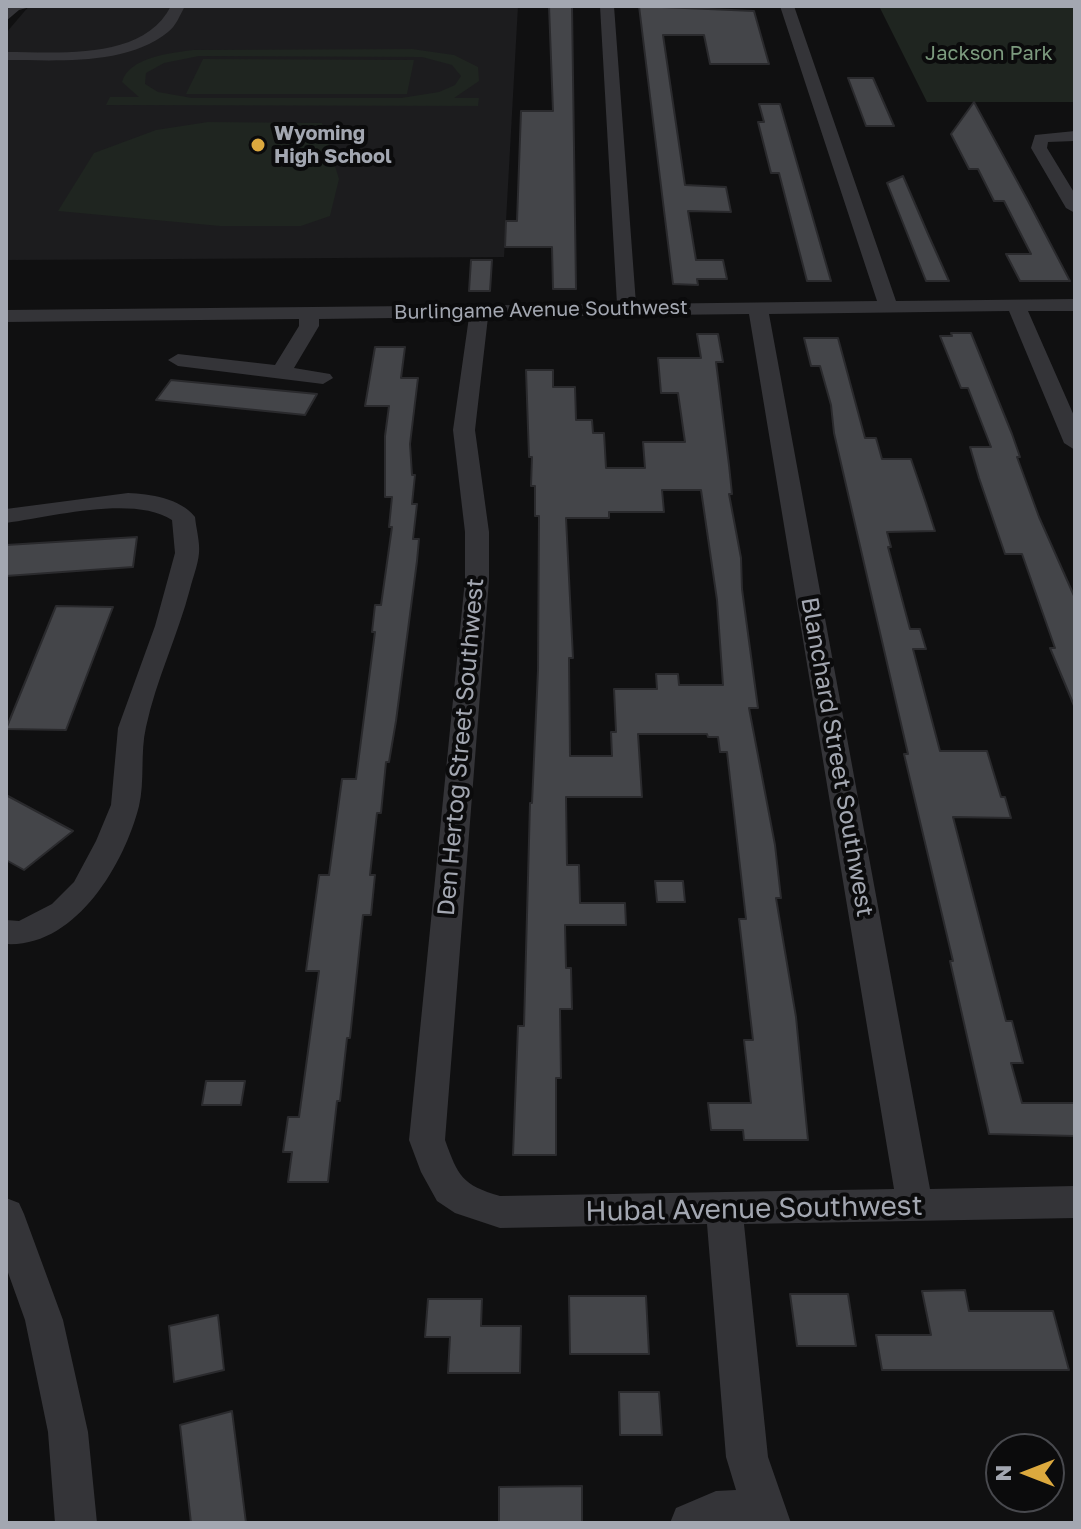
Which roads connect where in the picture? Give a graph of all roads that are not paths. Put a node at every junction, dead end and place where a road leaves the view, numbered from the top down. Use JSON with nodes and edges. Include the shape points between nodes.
{"nodes":[{"id":1,"x":15,"y":6,"type":"edge"},
{"id":2,"x":27,"y":6,"type":"edge"},
{"id":3,"x":178,"y":6,"type":"edge"},
{"id":4,"x":607,"y":6,"type":"edge"},
{"id":5,"x":787,"y":6,"type":"edge"},
{"id":6,"x":6,"y":17,"type":"edge"},
{"id":7,"x":6,"y":56,"type":"edge"},
{"id":8,"x":1075,"y":136,"type":"edge"},
{"id":9,"x":1075,"y":208,"type":"edge"},
{"id":10,"x":1016,"y":305,"type":"junction"},
{"id":11,"x":1075,"y":305,"type":"edge"},
{"id":12,"x":888,"y":306,"type":"junction"},
{"id":13,"x":758,"y":308,"type":"junction"},
{"id":14,"x":627,"y":309,"type":"junction"},
{"id":15,"x":479,"y":311,"type":"junction"},
{"id":16,"x":309,"y":313,"type":"junction"},
{"id":17,"x":6,"y":316,"type":"edge"},
{"id":18,"x":178,"y":360,"type":"dead end"},
{"id":19,"x":281,"y":372,"type":"junction"},
{"id":20,"x":323,"y":378,"type":"dead end"},
{"id":21,"x":1075,"y":443,"type":"edge"},
{"id":22,"x":6,"y":516,"type":"edge"},
{"id":23,"x":6,"y":932,"type":"edge"},
{"id":24,"x":442,"y":1182,"type":"joint"},
{"id":25,"x":1075,"y":1202,"type":"edge"},
{"id":26,"x":915,"y":1206,"type":"junction"},
{"id":27,"x":724,"y":1211,"type":"junction"},
{"id":28,"x":6,"y":1214,"type":"edge"},
{"id":29,"x":766,"y":1517,"type":"edge"},
{"id":30,"x":76,"y":1523,"type":"edge"},
{"id":31,"x":691,"y":1523,"type":"edge"}],
"edges":[{"from":1,"to":2,"type":"street"},
{"from":1,"to":6,"type":"street"},
{"from":3,"to":7,"type":"street","via":[[165,28],[120,47],[66,56]]},
{"from":4,"to":14,"type":"street"},
{"from":5,"to":12,"type":"street"},
{"from":8,"to":9,"type":"street","via":[[1041,138],[1039,148]]},
{"from":10,"to":11,"type":"street","name":"Burlingame Avenue Southwest"},
{"from":10,"to":12,"type":"street","name":"Burlingame Avenue Southwest"},
{"from":10,"to":21,"type":"street"},
{"from":12,"to":13,"type":"street","name":"Burlingame Avenue Southwest"},
{"from":13,"to":14,"type":"street","name":"Burlingame Avenue Southwest"},
{"from":13,"to":26,"type":"street","name":"Blanchard Street Southwest"},
{"from":14,"to":15,"type":"street","name":"Burlingame Avenue Southwest"},
{"from":15,"to":16,"type":"street","name":"Burlingame Avenue Southwest"},
{"from":15,"to":24,"type":"street","name":"Den Hertog Street Southwest","via":[[464,430],[477,532],[477,580],[427,1140]]},
{"from":16,"to":17,"type":"street","name":"Burlingame Avenue Southwest"},
{"from":16,"to":19,"type":"street","via":[[309,326]]},
{"from":18,"to":19,"type":"street"},
{"from":19,"to":20,"type":"street"},
{"from":22,"to":23,"type":"street","via":[[148,501],[167,505],[183,517],[187,553],[132,728],[125,805],[111,841],[85,889],[63,912],[23,933]]},
{"from":24,"to":27,"type":"street","name":"Hubal Avenue Southwest","via":[[460,1201],[500,1212]]},
{"from":25,"to":26,"type":"street","name":"Hubal Avenue Southwest"},
{"from":26,"to":27,"type":"street","name":"Hubal Avenue Southwest"},
{"from":27,"to":29,"type":"street","via":[[747,1457]]},
{"from":28,"to":30,"type":"street","via":[[44,1320],[68,1432]]},
{"from":29,"to":31,"type":"street","via":[[716,1512]]}]}
